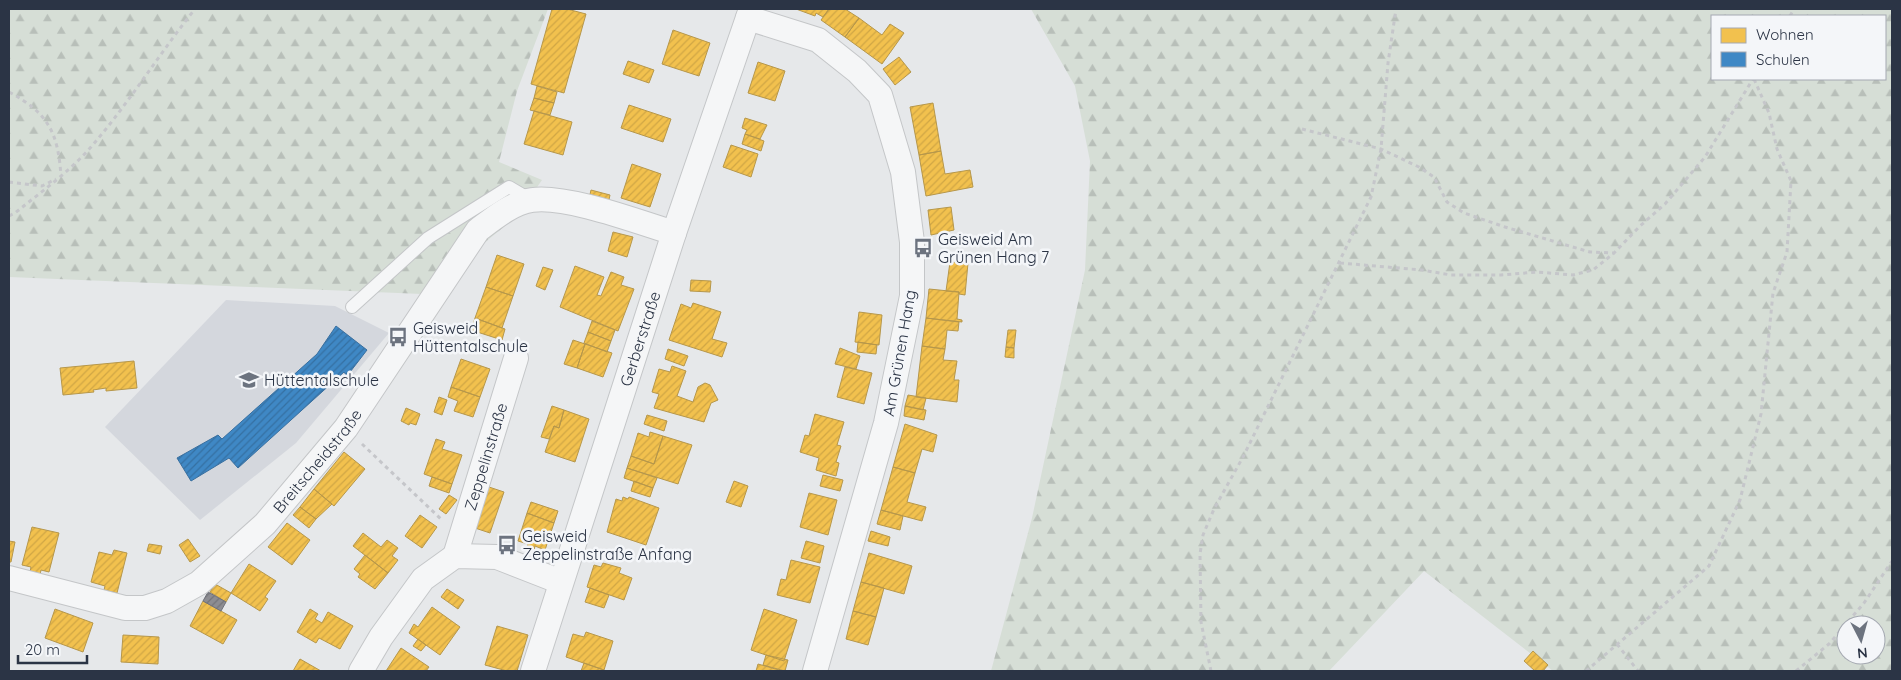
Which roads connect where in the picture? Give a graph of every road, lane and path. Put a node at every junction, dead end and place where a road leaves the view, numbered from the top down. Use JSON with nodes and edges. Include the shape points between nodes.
{"nodes":[{"id":1,"x":195,"y":9,"type":"edge"},
{"id":2,"x":1396,"y":9,"type":"edge"},
{"id":3,"x":749,"y":13,"type":"edge"},
{"id":4,"x":1753,"y":80,"type":"edge"},
{"id":5,"x":1754,"y":80,"type":"edge"},
{"id":6,"x":9,"y":92,"type":"edge"},
{"id":7,"x":1302,"y":128,"type":"dead end"},
{"id":8,"x":1381,"y":149,"type":"junction"},
{"id":9,"x":61,"y":176,"type":"junction"},
{"id":10,"x":9,"y":182,"type":"edge"},
{"id":11,"x":531,"y":200,"type":"junction"},
{"id":12,"x":9,"y":216,"type":"edge"},
{"id":13,"x":674,"y":233,"type":"junction"},
{"id":14,"x":1614,"y":253,"type":"junction"},
{"id":15,"x":1339,"y":263,"type":"junction"},
{"id":16,"x":352,"y":307,"type":"dead end"},
{"id":17,"x":516,"y":358,"type":"dead end"},
{"id":18,"x":346,"y":428,"type":"junction"},
{"id":19,"x":455,"y":556,"type":"junction"},
{"id":20,"x":1892,"y":560,"type":"edge"},
{"id":21,"x":9,"y":578,"type":"edge"},
{"id":22,"x":561,"y":582,"type":"junction"},
{"id":23,"x":1617,"y":644,"type":"junction"},
{"id":24,"x":361,"y":671,"type":"edge"},
{"id":25,"x":533,"y":671,"type":"edge"},
{"id":26,"x":815,"y":671,"type":"edge"},
{"id":27,"x":1211,"y":671,"type":"edge"},
{"id":28,"x":1586,"y":671,"type":"edge"},
{"id":29,"x":1638,"y":671,"type":"edge"},
{"id":30,"x":1796,"y":671,"type":"edge"}],
"edges":[{"from":1,"to":9,"type":"path","via":[[136,91],[90,148]]},
{"from":2,"to":8,"type":"path"},
{"from":3,"to":13,"type":"street","name":"Gerberstraße"},
{"from":3,"to":26,"type":"street","name":"Am Grünen Hang","via":[[818,40],[857,71],[880,95],[903,172],[912,242],[912,296],[886,424]]},
{"from":4,"to":14,"type":"path","via":[[1705,157],[1666,204]]},
{"from":5,"to":23,"type":"path","via":[[1791,181],[1787,252],[1773,293],[1761,414],[1740,500],[1709,566]]},
{"from":6,"to":9,"type":"path","via":[[40,112],[49,123],[60,154]]},
{"from":7,"to":8,"type":"path"},
{"from":8,"to":14,"type":"path","via":[[1434,177],[1447,202],[1464,213],[1590,252]]},
{"from":8,"to":15,"type":"path","via":[[1371,197]]},
{"from":9,"to":10,"type":"path","via":[[42,186]]},
{"from":9,"to":12,"type":"path"},
{"from":11,"to":13,"type":"street","name":"Breitscheidstraße","via":[[584,206]]},
{"from":11,"to":16,"type":"lane","via":[[509,187],[428,238]]},
{"from":11,"to":18,"type":"street","name":"Breitscheidstraße","via":[[502,212],[478,230]]},
{"from":13,"to":22,"type":"street","name":"Gerberstraße"},
{"from":14,"to":15,"type":"path","via":[[1593,270],[1573,275],[1537,272],[1451,275]]},
{"from":15,"to":27,"type":"path","via":[[1203,535],[1200,554],[1201,622]]},
{"from":17,"to":19,"type":"street","name":"Zeppelinstraße"},
{"from":18,"to":19,"type":"path","via":[[448,526]]},
{"from":18,"to":21,"type":"street","name":"Breitscheidstraße","via":[[264,524],[199,583],[166,601],[145,608],[125,608]]},
{"from":19,"to":22,"type":"street","via":[[496,557]]},
{"from":19,"to":24,"type":"street","via":[[423,579]]},
{"from":20,"to":30,"type":"path","via":[[1864,602],[1829,644]]},
{"from":22,"to":25,"type":"street","name":"Gerberstraße"},
{"from":23,"to":28,"type":"path"},
{"from":23,"to":29,"type":"path"}]}
